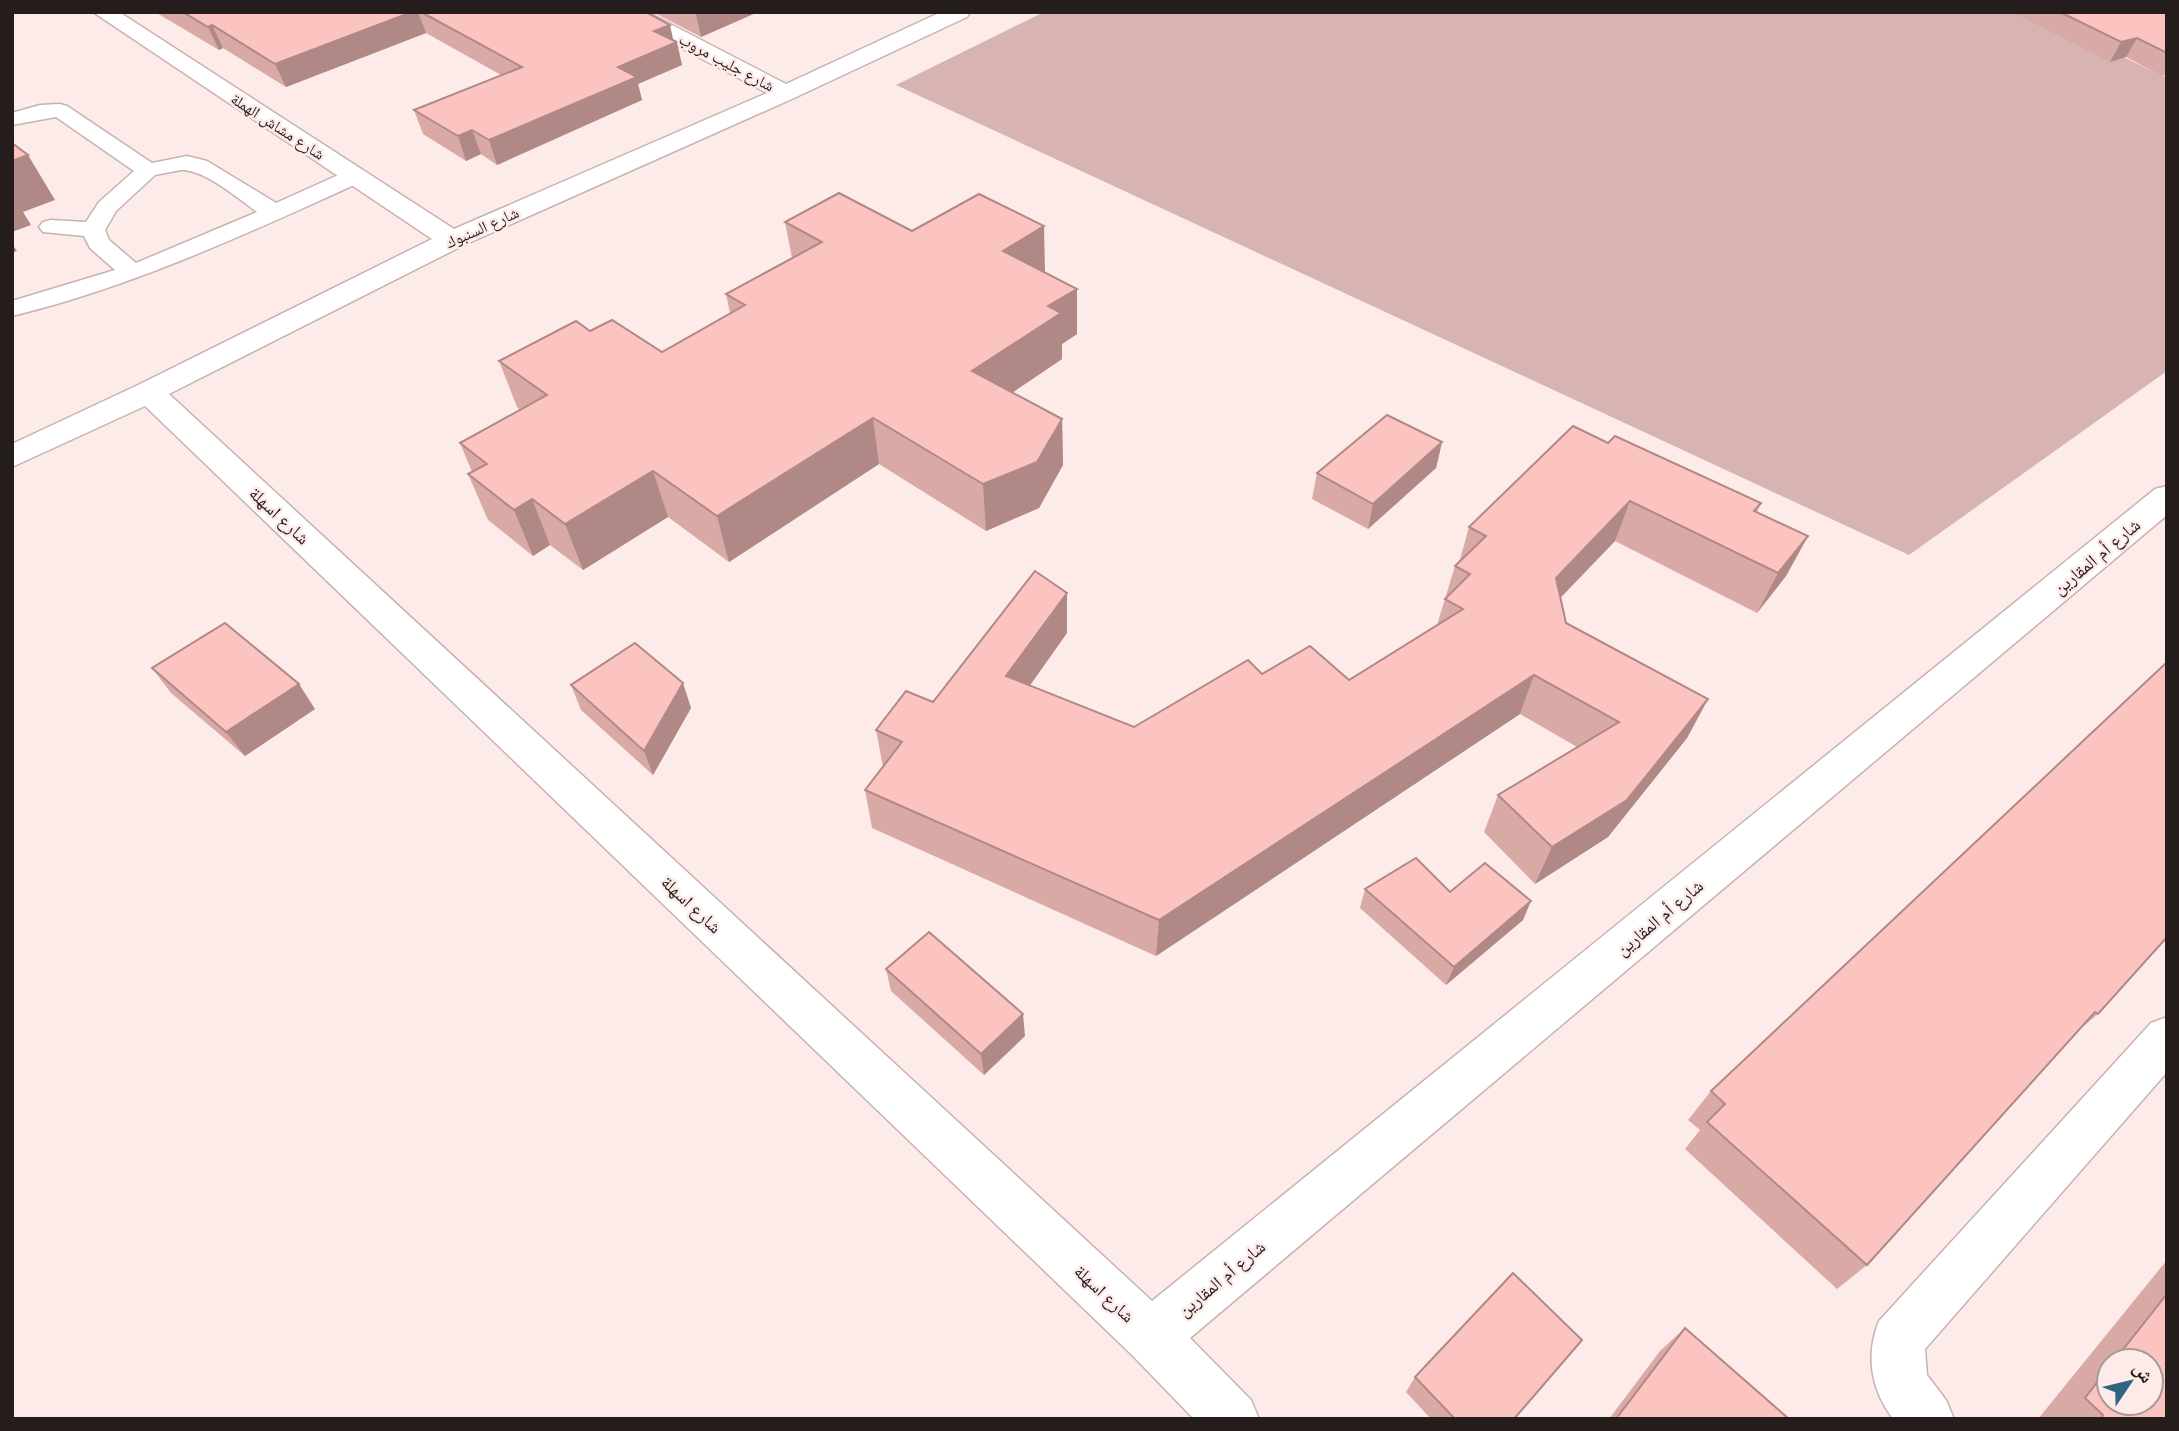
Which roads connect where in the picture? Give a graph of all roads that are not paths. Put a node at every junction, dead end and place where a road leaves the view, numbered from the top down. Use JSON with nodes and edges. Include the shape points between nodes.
{"nodes":[{"id":1,"x":104,"y":12,"type":"edge"},
{"id":2,"x":630,"y":12,"type":"edge"},
{"id":3,"x":959,"y":12,"type":"edge"},
{"id":4,"x":786,"y":93,"type":"junction"},
{"id":5,"x":14,"y":119,"type":"dead end"},
{"id":6,"x":148,"y":170,"type":"junction"},
{"id":7,"x":355,"y":176,"type":"junction"},
{"id":8,"x":274,"y":212,"type":"junction"},
{"id":9,"x":51,"y":227,"type":"dead end"},
{"id":10,"x":93,"y":230,"type":"junction"},
{"id":11,"x":452,"y":240,"type":"junction"},
{"id":12,"x":132,"y":272,"type":"junction"},
{"id":13,"x":12,"y":309,"type":"edge"},
{"id":14,"x":149,"y":392,"type":"junction"},
{"id":15,"x":12,"y":457,"type":"edge"},
{"id":16,"x":2167,"y":497,"type":"edge"},
{"id":17,"x":2167,"y":1038,"type":"edge"},
{"id":18,"x":1151,"y":1336,"type":"junction"},
{"id":19,"x":1232,"y":1419,"type":"edge"},
{"id":20,"x":1927,"y":1419,"type":"edge"}],
"edges":[{"from":1,"to":7,"type":"street","name":"شارع مشاش الهملة"},
{"from":2,"to":4,"type":"street","name":"شارع جليب مروب"},
{"from":3,"to":4,"type":"street","name":"شارع السنبوك"},
{"from":4,"to":11,"type":"street","name":"شارع السنبوك"},
{"from":5,"to":6,"type":"lane","via":[[60,110]]},
{"from":6,"to":8,"type":"lane","via":[[191,163],[207,168]]},
{"from":6,"to":10,"type":"lane","via":[[107,207]]},
{"from":7,"to":8,"type":"lane"},
{"from":7,"to":11,"type":"street","name":"شارع مشاش الهملة"},
{"from":8,"to":12,"type":"lane"},
{"from":9,"to":10,"type":"lane"},
{"from":10,"to":12,"type":"lane","via":[[98,243]]},
{"from":11,"to":14,"type":"street","name":"شارع السنبوك"},
{"from":12,"to":13,"type":"lane"},
{"from":14,"to":15,"type":"street","name":"شارع السنبوك"},
{"from":14,"to":18,"type":"street","name":"شارع اسهلة"},
{"from":16,"to":18,"type":"street","name":"شارع أم المقارين"},
{"from":17,"to":20,"type":"street","via":[[1898,1340],[1900,1385]]},
{"from":18,"to":19,"type":"street","name":"شارع اسهلة"}]}
